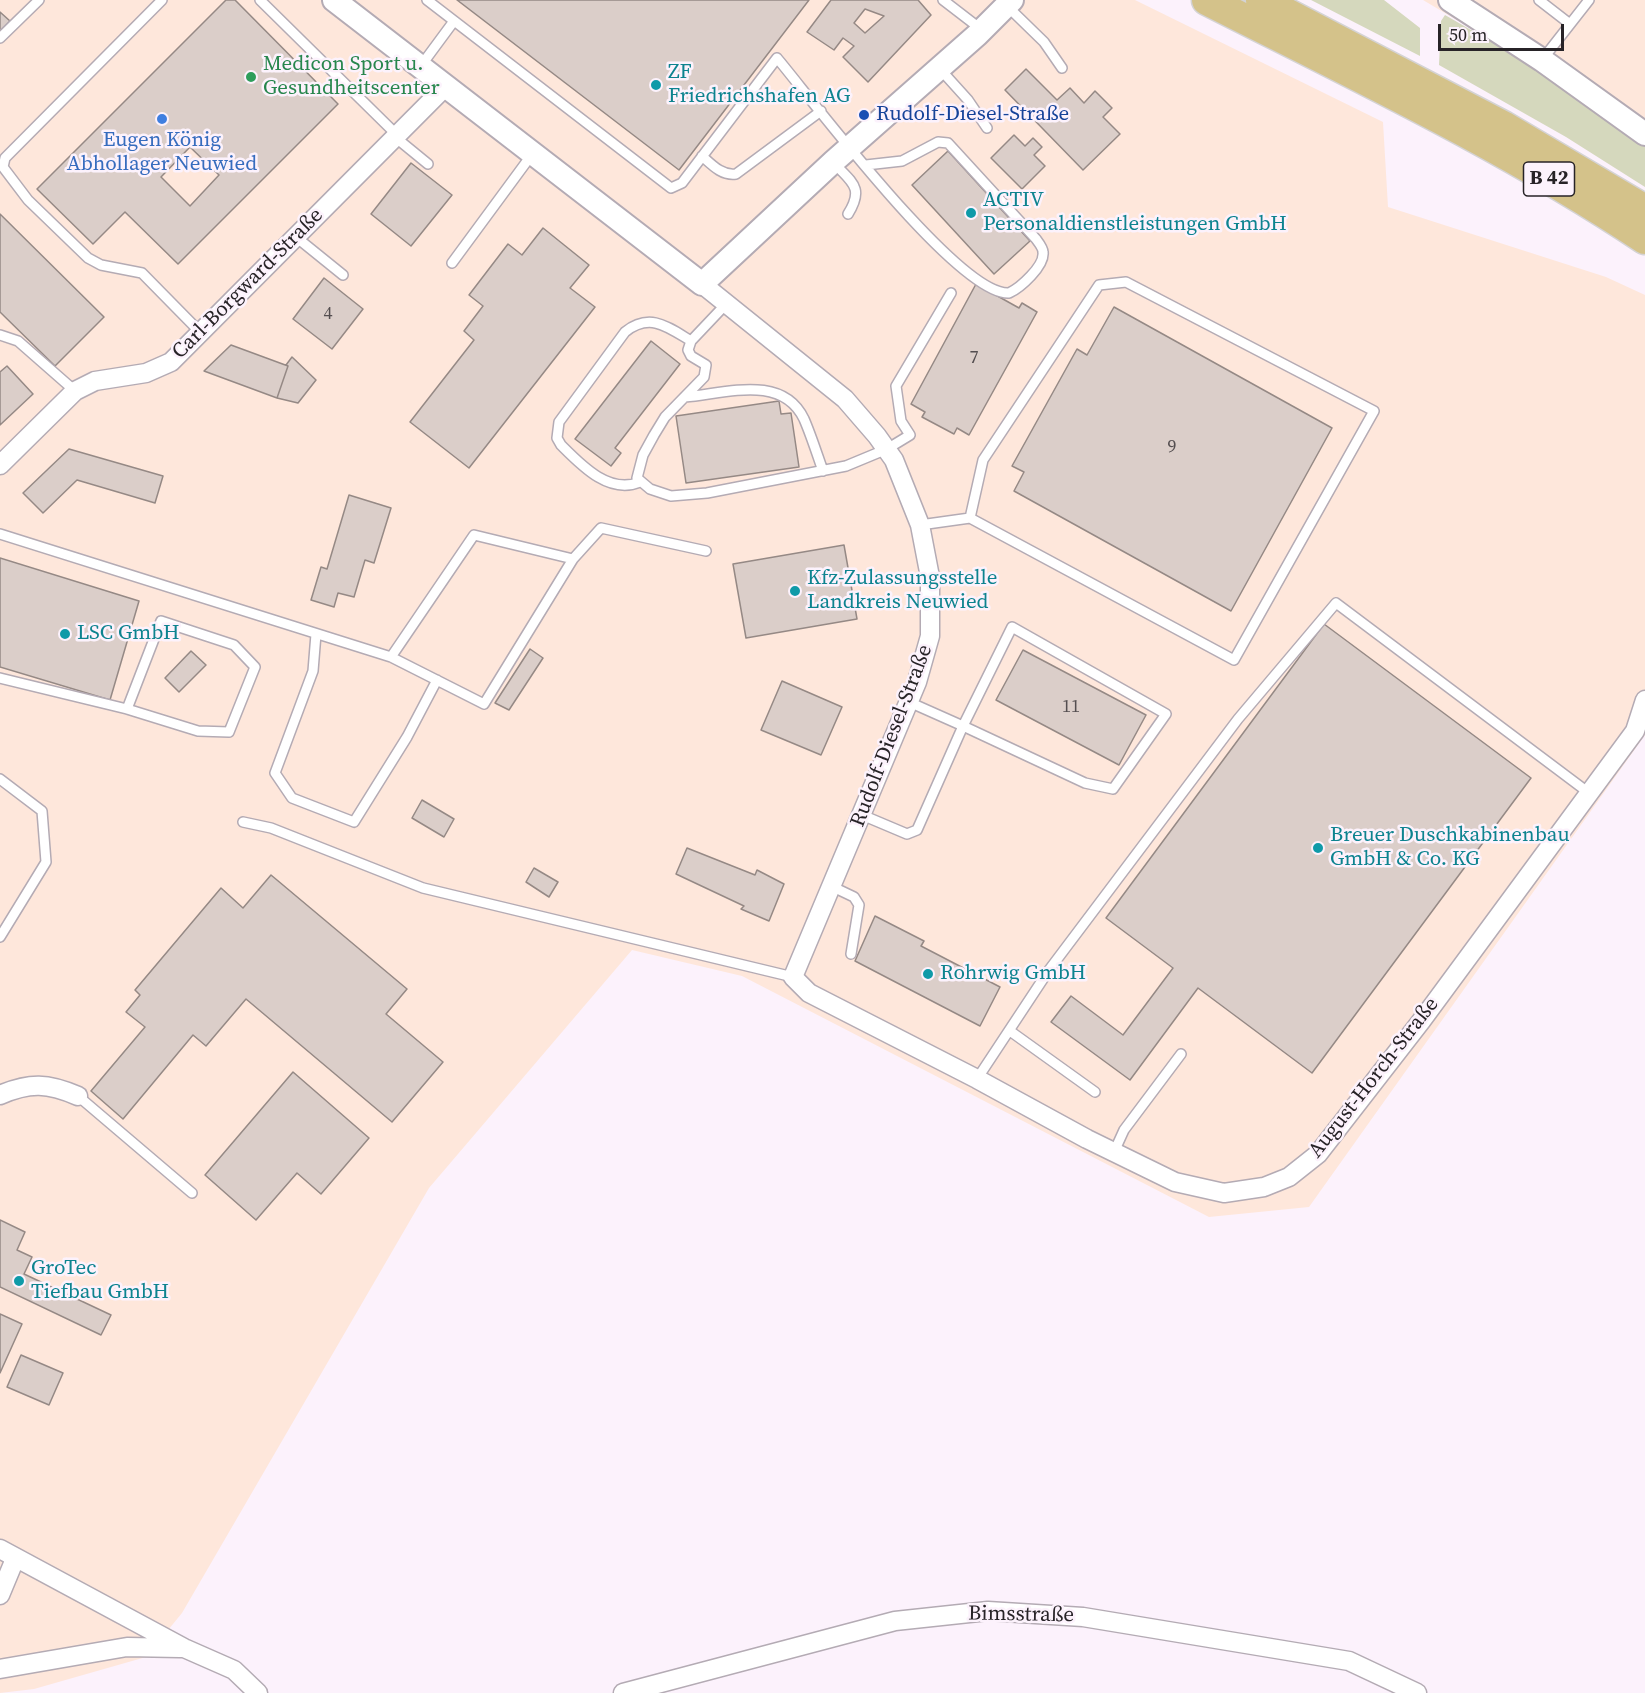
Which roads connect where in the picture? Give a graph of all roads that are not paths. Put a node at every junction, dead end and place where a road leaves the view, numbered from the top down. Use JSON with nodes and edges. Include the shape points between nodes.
{"nodes":[{"id":1,"x":39,"y":0,"type":"edge"},
{"id":2,"x":162,"y":0,"type":"edge"},
{"id":3,"x":260,"y":0,"type":"edge"},
{"id":4,"x":334,"y":0,"type":"edge"},
{"id":5,"x":427,"y":0,"type":"edge"},
{"id":6,"x":943,"y":0,"type":"edge"},
{"id":7,"x":1207,"y":0,"type":"edge"},
{"id":8,"x":1261,"y":0,"type":"edge"},
{"id":9,"x":1450,"y":0,"type":"edge"},
{"id":10,"x":1539,"y":0,"type":"edge"},
{"id":11,"x":1589,"y":0,"type":"edge"},
{"id":12,"x":1009,"y":3,"type":"edge"},
{"id":13,"x":454,"y":21,"type":"junction"},
{"id":14,"x":1570,"y":24,"type":"junction"},
{"id":15,"x":982,"y":30,"type":"junction"},
{"id":16,"x":0,"y":38,"type":"edge"},
{"id":17,"x":1542,"y":60,"type":"junction"},
{"id":18,"x":420,"y":67,"type":"junction"},
{"id":19,"x":1062,"y":68,"type":"dead end"},
{"id":20,"x":939,"y":69,"type":"junction"},
{"id":21,"x":1389,"y":79,"type":"junction"},
{"id":22,"x":446,"y":86,"type":"junction"},
{"id":23,"x":821,"y":111,"type":"junction"},
{"id":24,"x":1452,"y":112,"type":"junction"},
{"id":25,"x":987,"y":128,"type":"dead end"},
{"id":26,"x":1645,"y":134,"type":"edge"},
{"id":27,"x":396,"y":136,"type":"junction"},
{"id":28,"x":850,"y":146,"type":"junction"},
{"id":29,"x":533,"y":153,"type":"junction"},
{"id":30,"x":702,"y":156,"type":"junction"},
{"id":31,"x":833,"y":162,"type":"junction"},
{"id":32,"x":428,"y":164,"type":"dead end"},
{"id":33,"x":866,"y":165,"type":"junction"},
{"id":34,"x":1645,"y":210,"type":"edge"},
{"id":35,"x":848,"y":214,"type":"dead end"},
{"id":36,"x":296,"y":237,"type":"junction"},
{"id":37,"x":1645,"y":239,"type":"edge"},
{"id":38,"x":452,"y":263,"type":"dead end"},
{"id":39,"x":343,"y":275,"type":"dead end"},
{"id":40,"x":702,"y":284,"type":"junction"},
{"id":41,"x":951,"y":293,"type":"dead end"},
{"id":42,"x":728,"y":303,"type":"junction"},
{"id":43,"x":201,"y":333,"type":"junction"},
{"id":44,"x":0,"y":335,"type":"edge"},
{"id":45,"x":691,"y":341,"type":"junction"},
{"id":46,"x":75,"y":391,"type":"junction"},
{"id":47,"x":685,"y":397,"type":"junction"},
{"id":48,"x":887,"y":449,"type":"junction"},
{"id":49,"x":0,"y":465,"type":"edge"},
{"id":50,"x":823,"y":471,"type":"junction"},
{"id":51,"x":640,"y":482,"type":"junction"},
{"id":52,"x":970,"y":518,"type":"junction"},
{"id":53,"x":920,"y":525,"type":"junction"},
{"id":54,"x":0,"y":534,"type":"edge"},
{"id":55,"x":706,"y":551,"type":"dead end"},
{"id":56,"x":573,"y":559,"type":"junction"},
{"id":57,"x":316,"y":634,"type":"junction"},
{"id":58,"x":391,"y":657,"type":"junction"},
{"id":59,"x":0,"y":678,"type":"edge"},
{"id":60,"x":438,"y":680,"type":"junction"},
{"id":61,"x":1645,"y":700,"type":"edge"},
{"id":62,"x":909,"y":702,"type":"junction"},
{"id":63,"x":127,"y":709,"type":"junction"},
{"id":64,"x":963,"y":726,"type":"junction"},
{"id":65,"x":0,"y":779,"type":"edge"},
{"id":66,"x":1589,"y":793,"type":"junction"},
{"id":67,"x":862,"y":815,"type":"junction"},
{"id":68,"x":243,"y":822,"type":"dead end"},
{"id":69,"x":833,"y":886,"type":"junction"},
{"id":70,"x":0,"y":936,"type":"edge"},
{"id":71,"x":851,"y":954,"type":"dead end"},
{"id":72,"x":793,"y":977,"type":"junction"},
{"id":73,"x":1010,"y":1031,"type":"junction"},
{"id":74,"x":1181,"y":1054,"type":"dead end"},
{"id":75,"x":977,"y":1078,"type":"junction"},
{"id":76,"x":1095,"y":1092,"type":"dead end"},
{"id":77,"x":0,"y":1095,"type":"edge"},
{"id":78,"x":78,"y":1096,"type":"joint"},
{"id":79,"x":1114,"y":1152,"type":"junction"},
{"id":80,"x":192,"y":1193,"type":"dead end"},
{"id":81,"x":0,"y":1549,"type":"edge"},
{"id":82,"x":15,"y":1559,"type":"junction"},
{"id":83,"x":0,"y":1595,"type":"edge"},
{"id":84,"x":184,"y":1648,"type":"junction"},
{"id":85,"x":0,"y":1669,"type":"edge"},
{"id":86,"x":258,"y":1693,"type":"edge"},
{"id":87,"x":623,"y":1693,"type":"edge"},
{"id":88,"x":1417,"y":1693,"type":"edge"}],
"edges":[{"from":1,"to":16,"type":"lane"},
{"from":2,"to":43,"type":"lane","via":[[5,158],[3,167],[28,200],[88,258],[101,265],[141,273]]},
{"from":3,"to":27,"type":"lane"},
{"from":4,"to":18,"type":"street","name":"Rudolf-Diesel-Straße"},
{"from":5,"to":13,"type":"lane"},
{"from":6,"to":15,"type":"lane"},
{"from":7,"to":21,"type":"highway","number":"B 42"},
{"from":8,"to":21,"type":"highway","number":"B 42"},
{"from":9,"to":17,"type":"street"},
{"from":10,"to":14,"type":"lane"},
{"from":11,"to":14,"type":"lane"},
{"from":12,"to":15,"type":"street"},
{"from":12,"to":19,"type":"lane"},
{"from":13,"to":18,"type":"lane"},
{"from":13,"to":30,"type":"lane","via":[[671,188],[682,183]]},
{"from":14,"to":17,"type":"lane"},
{"from":15,"to":20,"type":"street"},
{"from":17,"to":26,"type":"street"},
{"from":18,"to":22,"type":"street","name":"Rudolf-Diesel-Straße"},
{"from":20,"to":25,"type":"lane"},
{"from":20,"to":28,"type":"street"},
{"from":21,"to":24,"type":"highway","number":"B 42"},
{"from":22,"to":27,"type":"street","name":"Carl-Borgward-Straße"},
{"from":22,"to":29,"type":"street","name":"Rudolf-Diesel-Straße"},
{"from":23,"to":28,"type":"lane"},
{"from":23,"to":30,"type":"lane","via":[[736,174],[721,171]]},
{"from":23,"to":30,"type":"lane","via":[[777,58]]},
{"from":24,"to":34,"type":"highway","number":"B 42","via":[[1554,154]]},
{"from":24,"to":37,"type":"highway","number":"B 42","via":[[1542,175]]},
{"from":27,"to":32,"type":"lane"},
{"from":27,"to":36,"type":"street","name":"Carl-Borgward-Straße"},
{"from":28,"to":31,"type":"street"},
{"from":28,"to":33,"type":"lane"},
{"from":29,"to":38,"type":"lane"},
{"from":29,"to":40,"type":"street","name":"Rudolf-Diesel-Straße"},
{"from":31,"to":35,"type":"lane","via":[[855,186],[857,201]]},
{"from":31,"to":40,"type":"street"},
{"from":33,"to":33,"type":"lane","via":[[945,254],[992,290],[1014,291],[1042,259],[1036,239],[948,143],[938,142],[902,161]]},
{"from":36,"to":39,"type":"lane"},
{"from":36,"to":43,"type":"street","name":"Carl-Borgward-Straße"},
{"from":40,"to":42,"type":"street","name":"Rudolf-Diesel-Straße"},
{"from":41,"to":48,"type":"lane","via":[[896,386],[901,421],[910,435]]},
{"from":42,"to":45,"type":"lane"},
{"from":42,"to":48,"type":"street","name":"Rudolf-Diesel-Straße","via":[[845,399]]},
{"from":43,"to":46,"type":"street","name":"Carl-Borgward-Straße","via":[[171,362],[146,374],[94,381]]},
{"from":44,"to":46,"type":"lane","via":[[18,342]]},
{"from":45,"to":47,"type":"lane","via":[[689,353],[706,364],[707,370]]},
{"from":45,"to":51,"type":"lane","via":[[653,322],[633,325],[559,422],[557,438],[561,445],[599,478],[614,484]]},
{"from":46,"to":49,"type":"street","name":"Carl-Borgward-Straße"},
{"from":47,"to":50,"type":"lane","via":[[759,389],[775,392],[792,403],[803,417]]},
{"from":47,"to":51,"type":"lane","via":[[659,427],[643,455],[638,472]]},
{"from":48,"to":50,"type":"lane"},
{"from":48,"to":53,"type":"street","name":"Rudolf-Diesel-Straße"},
{"from":50,"to":51,"type":"lane","via":[[680,495],[660,493]]},
{"from":52,"to":52,"type":"lane","via":[[1234,660],[1374,411],[1126,282],[1099,285],[983,460]]},
{"from":52,"to":53,"type":"lane"},
{"from":53,"to":62,"type":"street","name":"Rudolf-Diesel-Straße","via":[[930,578],[930,636]]},
{"from":54,"to":57,"type":"lane"},
{"from":55,"to":56,"type":"lane","via":[[601,528]]},
{"from":56,"to":58,"type":"lane","via":[[474,535]]},
{"from":56,"to":60,"type":"lane","via":[[484,704]]},
{"from":57,"to":58,"type":"lane"},
{"from":57,"to":60,"type":"lane","via":[[313,671],[275,773],[292,798],[354,822]]},
{"from":58,"to":60,"type":"lane"},
{"from":59,"to":63,"type":"lane"},
{"from":61,"to":66,"type":"street","name":"August-Horch-Straße","via":[[1635,731]]},
{"from":62,"to":64,"type":"lane"},
{"from":62,"to":67,"type":"street","name":"Rudolf-Diesel-Straße"},
{"from":63,"to":63,"type":"lane","via":[[161,621],[234,645],[255,667],[229,732],[198,731]]},
{"from":64,"to":64,"type":"lane","via":[[1012,627],[1166,714],[1113,789],[1085,783]]},
{"from":64,"to":67,"type":"lane","via":[[917,831],[908,834]]},
{"from":65,"to":70,"type":"lane","via":[[42,811],[46,862]]},
{"from":66,"to":73,"type":"lane","via":[[1336,603],[1238,719],[1049,970]]},
{"from":66,"to":79,"type":"street","name":"August-Horch-Straße","via":[[1318,1154],[1289,1178],[1264,1187],[1224,1193],[1175,1182]]},
{"from":67,"to":69,"type":"street","name":"Rudolf-Diesel-Straße"},
{"from":68,"to":72,"type":"lane","via":[[271,828],[423,888]]},
{"from":69,"to":71,"type":"lane","via":[[854,897],[859,905]]},
{"from":69,"to":72,"type":"street","name":"Rudolf-Diesel-Straße"},
{"from":72,"to":75,"type":"street","name":"August-Horch-Straße","via":[[808,993]]},
{"from":73,"to":75,"type":"lane"},
{"from":73,"to":76,"type":"lane"},
{"from":74,"to":79,"type":"lane","via":[[1124,1130]]},
{"from":75,"to":79,"type":"street","name":"August-Horch-Straße"},
{"from":77,"to":78,"type":"street","via":[[18,1087],[53,1085]]},
{"from":78,"to":80,"type":"lane"},
{"from":81,"to":82,"type":"street"},
{"from":82,"to":83,"type":"street"},
{"from":82,"to":84,"type":"street"},
{"from":84,"to":85,"type":"street","via":[[127,1647]]},
{"from":84,"to":86,"type":"street","via":[[234,1670]]},
{"from":87,"to":88,"type":"street","name":"Bimsstraße","via":[[895,1621],[988,1611],[1083,1617],[1348,1661]]}]}
